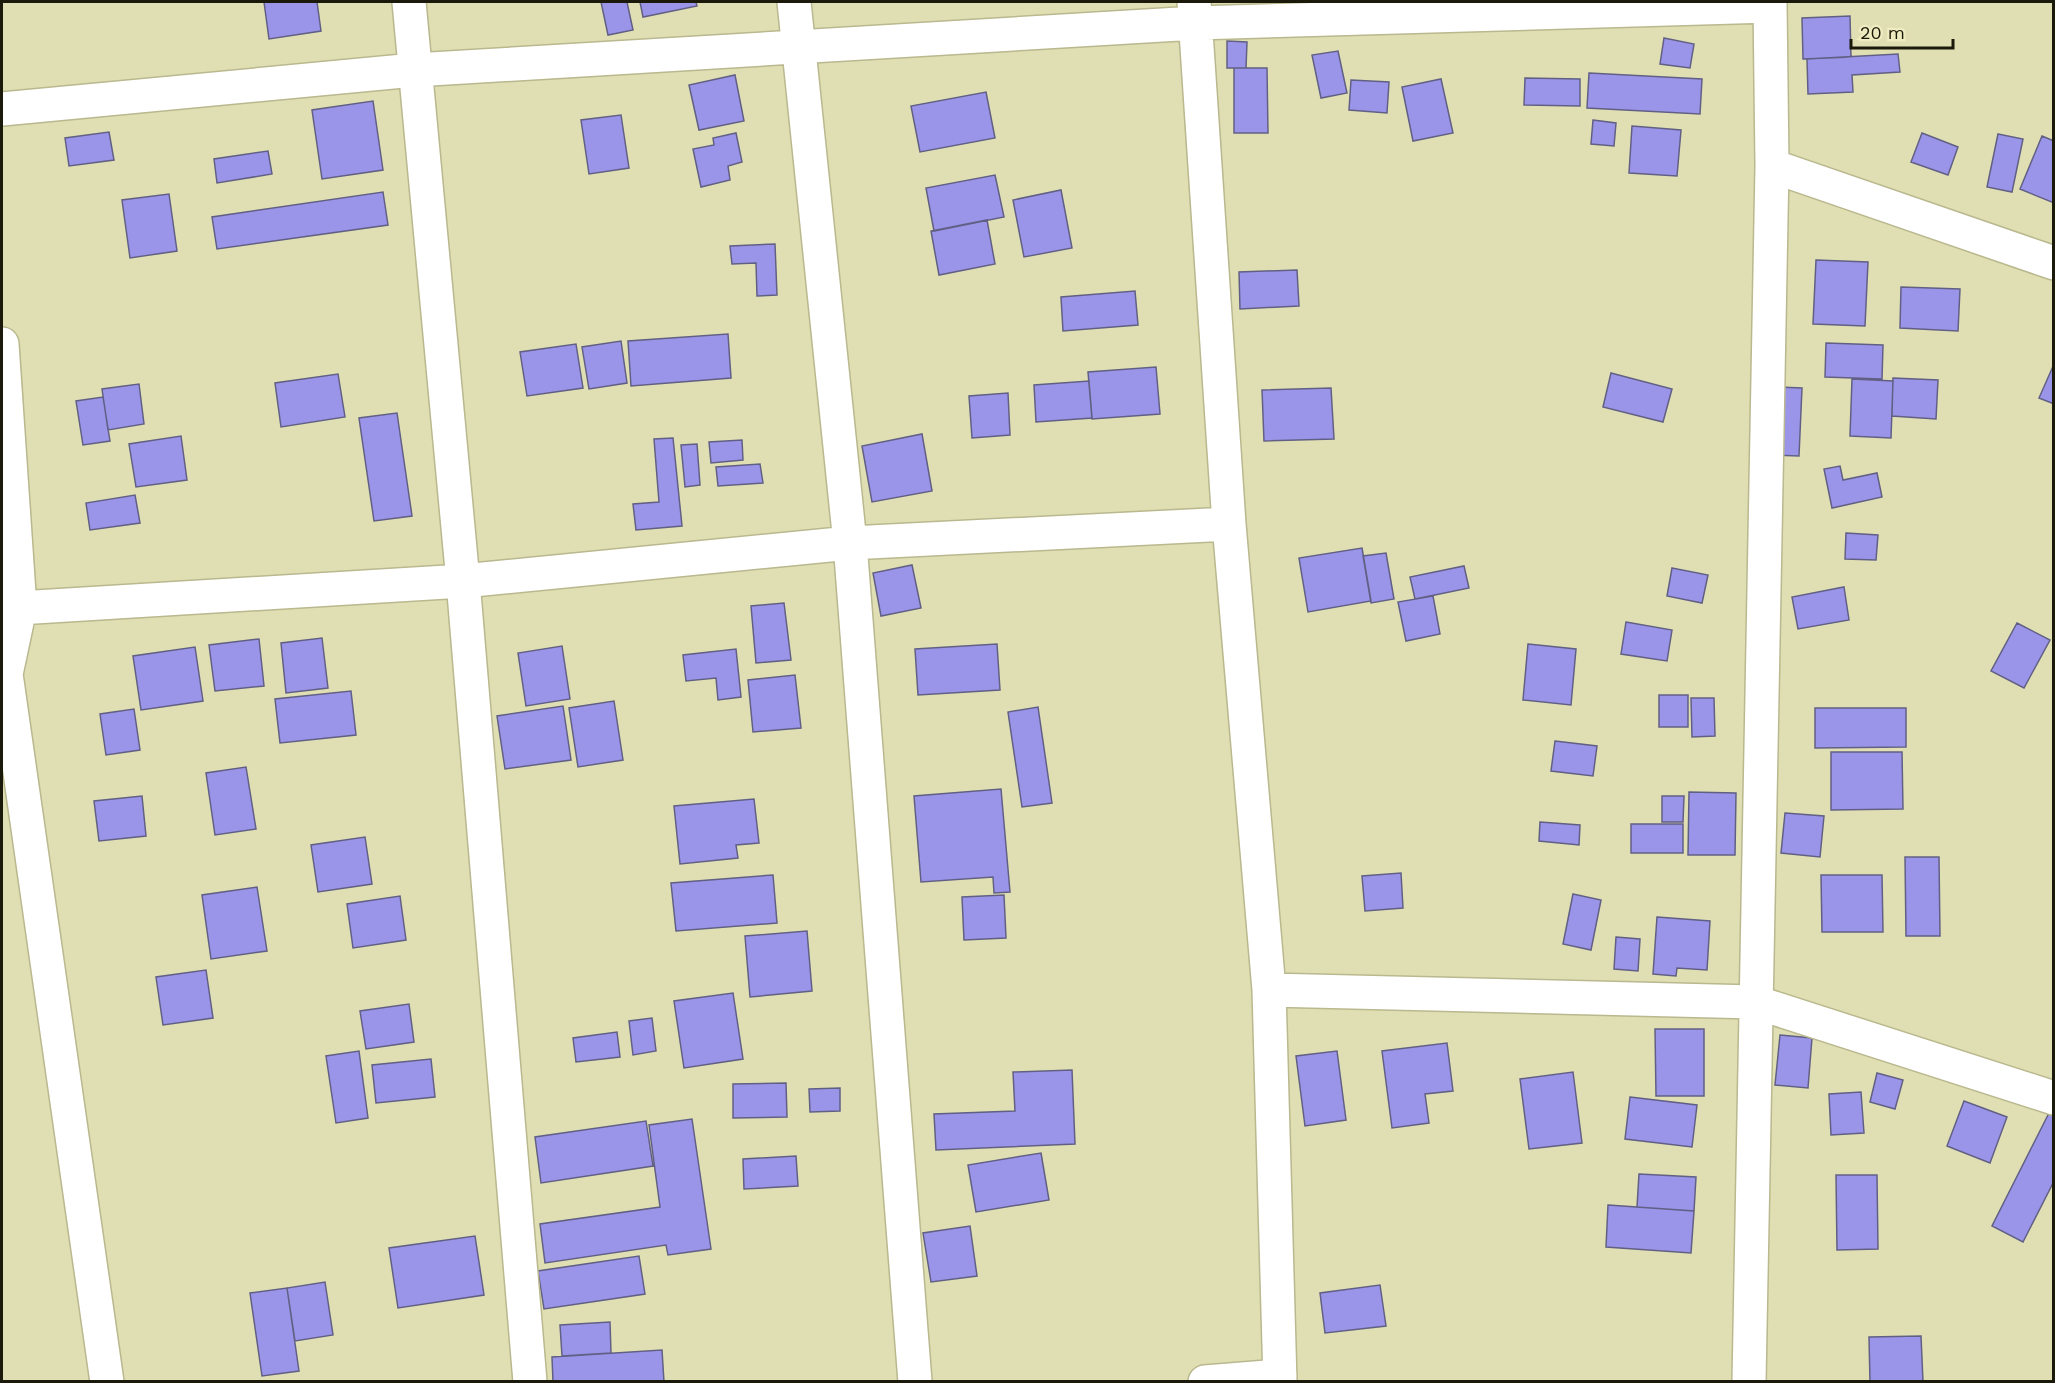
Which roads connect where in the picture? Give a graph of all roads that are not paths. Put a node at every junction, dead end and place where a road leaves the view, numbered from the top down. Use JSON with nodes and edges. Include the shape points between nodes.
{"nodes":[{"id":1,"x":409,"y":2,"type":"edge"},
{"id":2,"x":794,"y":2,"type":"edge"},
{"id":3,"x":1770,"y":4,"type":"edge"},
{"id":4,"x":1195,"y":12,"type":"edge"},
{"id":5,"x":797,"y":49,"type":"junction"},
{"id":6,"x":414,"y":70,"type":"junction"},
{"id":7,"x":2,"y":109,"type":"edge"},
{"id":8,"x":1772,"y":166,"type":"junction"},
{"id":9,"x":2054,"y":263,"type":"edge"},
{"id":10,"x":2,"y":344,"type":"edge"},
{"id":11,"x":1230,"y":524,"type":"junction"},
{"id":12,"x":850,"y":543,"type":"junction"},
{"id":13,"x":463,"y":581,"type":"junction"},
{"id":14,"x":11,"y":608,"type":"edge"},
{"id":15,"x":4,"y":670,"type":"edge"},
{"id":16,"x":1269,"y":990,"type":"junction"},
{"id":17,"x":1755,"y":1002,"type":"junction"},
{"id":18,"x":2054,"y":1098,"type":"edge"},
{"id":19,"x":1280,"y":1379,"type":"edge"},
{"id":20,"x":107,"y":1382,"type":"edge"},
{"id":21,"x":530,"y":1382,"type":"edge"},
{"id":22,"x":915,"y":1382,"type":"edge"},
{"id":23,"x":1205,"y":1382,"type":"edge"},
{"id":24,"x":1749,"y":1382,"type":"edge"}],
"edges":[{"from":1,"to":6,"type":"street"},
{"from":2,"to":5,"type":"street"},
{"from":3,"to":4,"type":"street"},
{"from":3,"to":8,"type":"street"},
{"from":4,"to":5,"type":"street"},
{"from":4,"to":11,"type":"street"},
{"from":5,"to":6,"type":"street"},
{"from":5,"to":12,"type":"street"},
{"from":6,"to":7,"type":"street"},
{"from":6,"to":13,"type":"street"},
{"from":8,"to":9,"type":"street"},
{"from":8,"to":17,"type":"street"},
{"from":10,"to":14,"type":"street"},
{"from":11,"to":12,"type":"street"},
{"from":11,"to":16,"type":"street"},
{"from":12,"to":13,"type":"street"},
{"from":12,"to":22,"type":"street"},
{"from":13,"to":14,"type":"street"},
{"from":13,"to":21,"type":"street"},
{"from":14,"to":15,"type":"street"},
{"from":15,"to":20,"type":"street"},
{"from":16,"to":17,"type":"street"},
{"from":16,"to":19,"type":"street"},
{"from":17,"to":18,"type":"street"},
{"from":17,"to":24,"type":"street"},
{"from":19,"to":23,"type":"street"}]}
